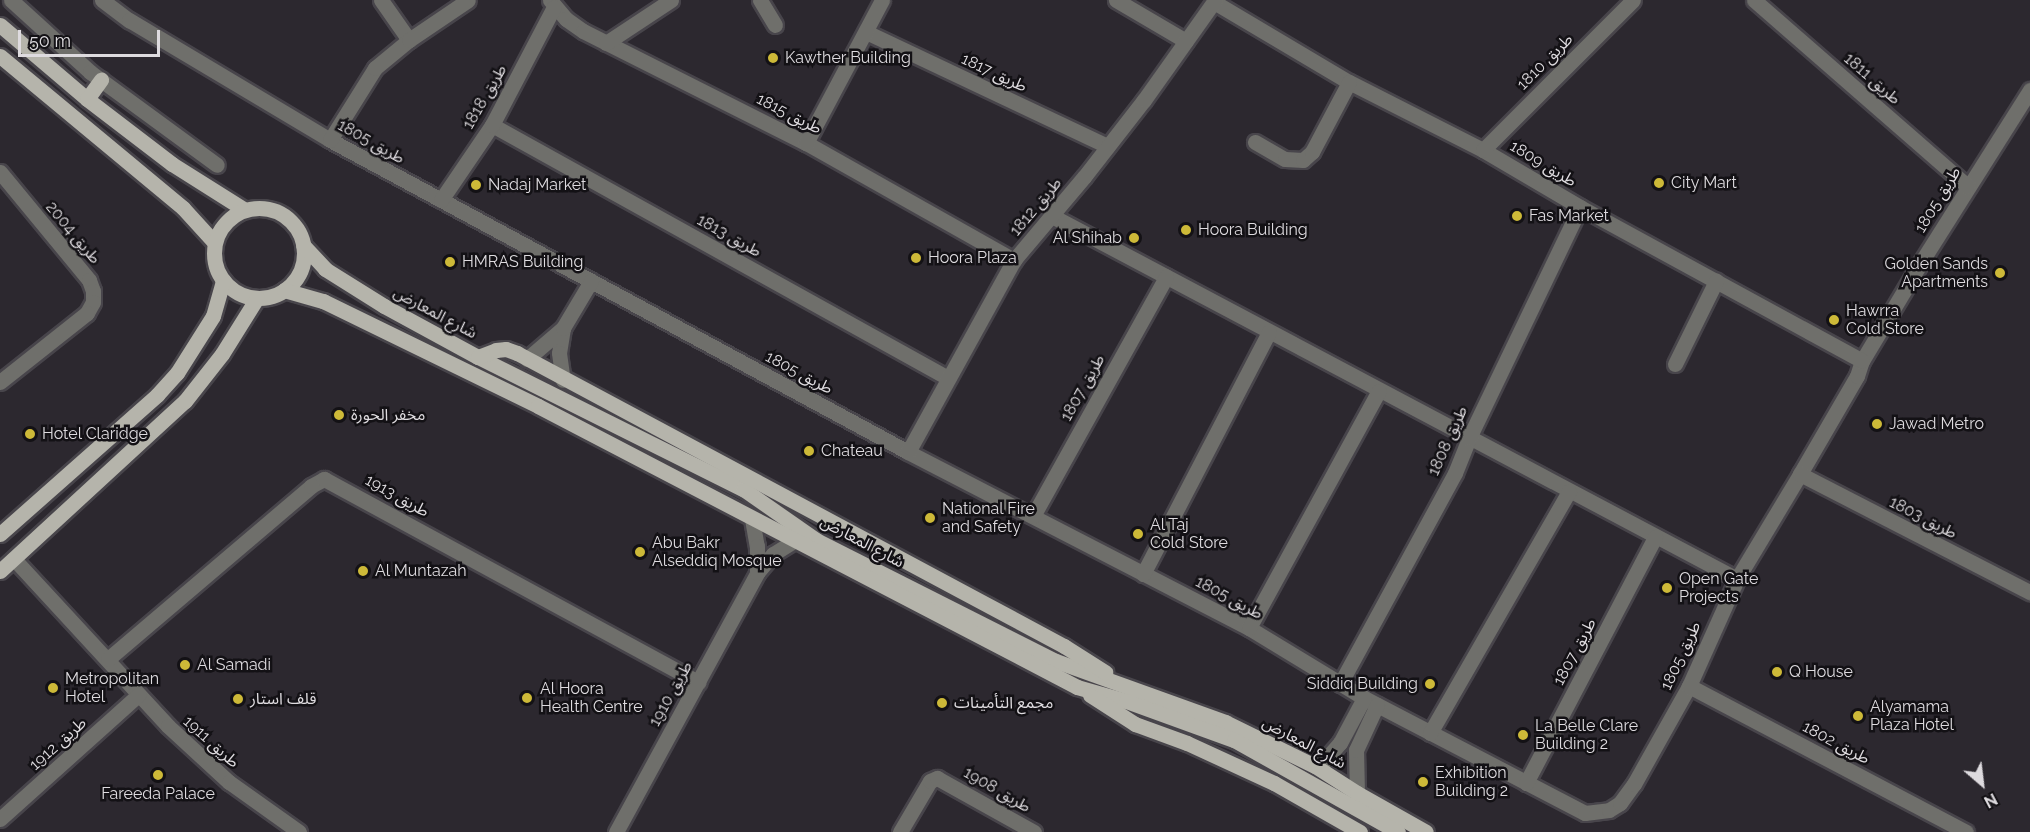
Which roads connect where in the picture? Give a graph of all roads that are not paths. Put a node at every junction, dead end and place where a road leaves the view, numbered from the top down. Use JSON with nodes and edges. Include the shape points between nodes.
{"nodes":[{"id":1,"x":11,"y":0,"type":"edge"},
{"id":2,"x":102,"y":0,"type":"edge"},
{"id":3,"x":381,"y":0,"type":"edge"},
{"id":4,"x":468,"y":0,"type":"edge"},
{"id":5,"x":671,"y":0,"type":"edge"},
{"id":6,"x":760,"y":0,"type":"edge"},
{"id":7,"x":1116,"y":0,"type":"edge"},
{"id":8,"x":1633,"y":0,"type":"edge"},
{"id":9,"x":1754,"y":0,"type":"edge"},
{"id":10,"x":880,"y":1,"type":"edge"},
{"id":11,"x":1214,"y":1,"type":"edge"},
{"id":12,"x":552,"y":4,"type":"edge"},
{"id":13,"x":0,"y":25,"type":"edge"},
{"id":14,"x":775,"y":25,"type":"dead end"},
{"id":15,"x":866,"y":32,"type":"junction"},
{"id":16,"x":409,"y":40,"type":"junction"},
{"id":17,"x":1186,"y":41,"type":"junction"},
{"id":18,"x":606,"y":43,"type":"junction"},
{"id":19,"x":0,"y":56,"type":"edge"},
{"id":20,"x":101,"y":80,"type":"junction"},
{"id":21,"x":1349,"y":82,"type":"junction"},
{"id":22,"x":2030,"y":90,"type":"edge"},
{"id":23,"x":87,"y":99,"type":"junction"},
{"id":24,"x":492,"y":125,"type":"junction"},
{"id":25,"x":330,"y":140,"type":"junction"},
{"id":26,"x":1256,"y":142,"type":"dead end"},
{"id":27,"x":806,"y":143,"type":"junction"},
{"id":28,"x":1107,"y":146,"type":"junction"},
{"id":29,"x":1483,"y":150,"type":"junction"},
{"id":30,"x":217,"y":165,"type":"dead end"},
{"id":31,"x":2,"y":179,"type":"edge"},
{"id":32,"x":1967,"y":186,"type":"junction"},
{"id":33,"x":441,"y":200,"type":"junction"},
{"id":34,"x":1580,"y":207,"type":"junction"},
{"id":35,"x":245,"y":210,"type":"junction"},
{"id":36,"x":1052,"y":216,"type":"junction"},
{"id":37,"x":214,"y":243,"type":"junction"},
{"id":38,"x":303,"y":245,"type":"junction"},
{"id":39,"x":1014,"y":260,"type":"junction"},
{"id":40,"x":1166,"y":277,"type":"junction"},
{"id":41,"x":223,"y":280,"type":"junction"},
{"id":42,"x":591,"y":281,"type":"junction"},
{"id":43,"x":1716,"y":281,"type":"junction"},
{"id":44,"x":284,"y":290,"type":"junction"},
{"id":45,"x":257,"y":298,"type":"junction"},
{"id":46,"x":563,"y":327,"type":"junction"},
{"id":47,"x":1269,"y":332,"type":"junction"},
{"id":48,"x":478,"y":357,"type":"junction"},
{"id":49,"x":527,"y":359,"type":"junction"},
{"id":50,"x":1862,"y":361,"type":"junction"},
{"id":51,"x":1675,"y":364,"type":"dead end"},
{"id":52,"x":948,"y":378,"type":"junction"},
{"id":53,"x":564,"y":380,"type":"junction"},
{"id":54,"x":0,"y":382,"type":"edge"},
{"id":55,"x":1379,"y":391,"type":"junction"},
{"id":56,"x":1468,"y":438,"type":"junction"},
{"id":57,"x":908,"y":452,"type":"junction"},
{"id":58,"x":1800,"y":474,"type":"junction"},
{"id":59,"x":1569,"y":491,"type":"junction"},
{"id":60,"x":1033,"y":516,"type":"junction"},
{"id":61,"x":752,"y":519,"type":"junction"},
{"id":62,"x":0,"y":534,"type":"edge"},
{"id":63,"x":1655,"y":537,"type":"junction"},
{"id":64,"x":794,"y":541,"type":"junction"},
{"id":65,"x":14,"y":559,"type":"junction"},
{"id":66,"x":0,"y":572,"type":"edge"},
{"id":67,"x":757,"y":573,"type":"junction"},
{"id":68,"x":1143,"y":574,"type":"junction"},
{"id":69,"x":1737,"y":579,"type":"junction"},
{"id":70,"x":2030,"y":592,"type":"edge"},
{"id":71,"x":1249,"y":628,"type":"junction"},
{"id":72,"x":108,"y":659,"type":"junction"},
{"id":73,"x":698,"y":682,"type":"junction"},
{"id":74,"x":1340,"y":684,"type":"junction"},
{"id":75,"x":1689,"y":686,"type":"junction"},
{"id":76,"x":1077,"y":687,"type":"junction"},
{"id":77,"x":1131,"y":688,"type":"junction"},
{"id":78,"x":138,"y":695,"type":"junction"},
{"id":79,"x":1371,"y":702,"type":"junction"},
{"id":80,"x":1430,"y":733,"type":"junction"},
{"id":81,"x":1315,"y":766,"type":"junction"},
{"id":82,"x":1526,"y":783,"type":"junction"},
{"id":83,"x":1357,"y":793,"type":"junction"},
{"id":84,"x":0,"y":819,"type":"edge"},
{"id":85,"x":299,"y":832,"type":"edge"},
{"id":86,"x":616,"y":832,"type":"edge"},
{"id":87,"x":900,"y":832,"type":"edge"},
{"id":88,"x":1034,"y":832,"type":"edge"},
{"id":89,"x":1360,"y":832,"type":"edge"},
{"id":90,"x":1398,"y":832,"type":"edge"},
{"id":91,"x":1426,"y":832,"type":"edge"},
{"id":92,"x":1966,"y":832,"type":"edge"}],
"edges":[{"from":1,"to":20,"type":"street"},
{"from":2,"to":25,"type":"street","name":"طريق 1805"},
{"from":3,"to":16,"type":"street"},
{"from":4,"to":16,"type":"street"},
{"from":5,"to":18,"type":"street"},
{"from":6,"to":14,"type":"street"},
{"from":7,"to":17,"type":"street"},
{"from":8,"to":29,"type":"street","name":"طريق 1810"},
{"from":9,"to":32,"type":"street","name":"طريق 1811"},
{"from":10,"to":15,"type":"street"},
{"from":11,"to":17,"type":"street","name":"طريق 1812"},
{"from":11,"to":21,"type":"street","name":"طريق 1809"},
{"from":12,"to":18,"type":"street","name":"طريق 1815","via":[[566,19]]},
{"from":12,"to":24,"type":"street","name":"طريق 1818"},
{"from":13,"to":23,"type":"main road"},
{"from":15,"to":27,"type":"street"},
{"from":15,"to":28,"type":"street","name":"طريق 1817"},
{"from":16,"to":25,"type":"street","via":[[375,68]]},
{"from":17,"to":28,"type":"street","name":"طريق 1812"},
{"from":18,"to":27,"type":"street","name":"طريق 1815"},
{"from":19,"to":37,"type":"main road","via":[[176,202]]},
{"from":20,"to":23,"type":"main road"},
{"from":20,"to":30,"type":"street"},
{"from":21,"to":26,"type":"street","via":[[1304,160],[1286,159]]},
{"from":21,"to":29,"type":"street","name":"طريق 1809"},
{"from":22,"to":32,"type":"street","name":"طريق 1805"},
{"from":23,"to":35,"type":"main road","via":[[172,164]]},
{"from":24,"to":33,"type":"street","name":"طريق 1818"},
{"from":24,"to":52,"type":"street","name":"طريق 1813"},
{"from":25,"to":33,"type":"street","name":"طريق 1805"},
{"from":27,"to":39,"type":"street","name":"طريق 1815"},
{"from":28,"to":36,"type":"street","name":"طريق 1812"},
{"from":29,"to":34,"type":"street","name":"طريق 1809"},
{"from":31,"to":54,"type":"street","name":"طريق 2004","via":[[89,280],[93,302],[87,313]]},
{"from":32,"to":50,"type":"street","name":"طريق 1805"},
{"from":33,"to":42,"type":"street","name":"طريق 1805"},
{"from":34,"to":43,"type":"street","name":"طريق 1809"},
{"from":34,"to":56,"type":"street","name":"طريق 1808"},
{"from":35,"to":37,"type":"main road","via":[[225,223]]},
{"from":35,"to":38,"type":"main road","via":[[268,210],[288,219]]},
{"from":36,"to":39,"type":"street","name":"طريق 1812"},
{"from":36,"to":40,"type":"street"},
{"from":37,"to":41,"type":"main road","via":[[216,269]]},
{"from":38,"to":44,"type":"main road","via":[[300,271]]},
{"from":38,"to":48,"type":"main road","name":"شارع المعارض","via":[[341,280]]},
{"from":39,"to":52,"type":"street","name":"طريق 1812"},
{"from":40,"to":47,"type":"street"},
{"from":40,"to":60,"type":"street","name":"طريق 1807"},
{"from":41,"to":45,"type":"main road","via":[[244,295]]},
{"from":41,"to":62,"type":"main road","via":[[213,316],[177,373]]},
{"from":42,"to":46,"type":"street"},
{"from":42,"to":57,"type":"street","name":"طريق 1805"},
{"from":43,"to":50,"type":"street","name":"طريق 1809"},
{"from":43,"to":51,"type":"street"},
{"from":44,"to":45,"type":"main road"},
{"from":44,"to":61,"type":"main road","name":"شارع المعارض","via":[[323,300]]},
{"from":45,"to":65,"type":"main road","via":[[222,354],[185,400]]},
{"from":46,"to":49,"type":"street"},
{"from":46,"to":53,"type":"street","via":[[559,353]]},
{"from":47,"to":55,"type":"street"},
{"from":47,"to":68,"type":"street"},
{"from":48,"to":49,"type":"main road","via":[[506,349]]},
{"from":48,"to":77,"type":"main road","name":"شارع المعارض","via":[[742,489],[816,540],[1056,661]]},
{"from":49,"to":53,"type":"main road"},
{"from":50,"to":58,"type":"street","name":"طريق 1805"},
{"from":52,"to":57,"type":"street","name":"طريق 1812"},
{"from":53,"to":77,"type":"main road","via":[[1064,646]]},
{"from":55,"to":56,"type":"street"},
{"from":55,"to":71,"type":"street"},
{"from":56,"to":59,"type":"street"},
{"from":56,"to":74,"type":"street","name":"طريق 1808","via":[[1455,473]]},
{"from":57,"to":60,"type":"street","name":"طريق 1805"},
{"from":58,"to":69,"type":"street","name":"طريق 1805"},
{"from":58,"to":70,"type":"street","name":"طريق 1803"},
{"from":59,"to":63,"type":"street"},
{"from":59,"to":80,"type":"street"},
{"from":60,"to":68,"type":"street","name":"طريق 1805"},
{"from":61,"to":64,"type":"main road","name":"شارع المعارض"},
{"from":61,"to":67,"type":"street","name":"طريق 1910"},
{"from":63,"to":69,"type":"street"},
{"from":63,"to":82,"type":"street","name":"طريق 1807"},
{"from":64,"to":67,"type":"street","name":"طريق 1910","via":[[773,554]]},
{"from":64,"to":76,"type":"main road","name":"شارع المعارض"},
{"from":65,"to":66,"type":"main road"},
{"from":65,"to":72,"type":"street","name":"طريق 1911"},
{"from":67,"to":73,"type":"street","name":"طريق 1910"},
{"from":68,"to":71,"type":"street","name":"طريق 1805"},
{"from":69,"to":75,"type":"street","name":"طريق 1805"},
{"from":71,"to":74,"type":"street","name":"طريق 1805"},
{"from":72,"to":73,"type":"street","name":"طريق 1913","via":[[324,479]]},
{"from":72,"to":78,"type":"street","name":"طريق 1911"},
{"from":73,"to":86,"type":"street","name":"طريق 1910"},
{"from":74,"to":79,"type":"street","name":"طريق 1805"},
{"from":75,"to":82,"type":"street","name":"طريق 1805","via":[[1634,784],[1620,803],[1609,810],[1585,813]]},
{"from":75,"to":92,"type":"street","name":"طريق 1802"},
{"from":76,"to":89,"type":"main road","via":[[1134,724],[1187,743],[1274,783]]},
{"from":76,"to":90,"type":"main road","name":"شارع المعارض","via":[[1234,740]]},
{"from":77,"to":81,"type":"main road","name":"شارع المعارض","via":[[1225,722]]},
{"from":78,"to":84,"type":"street","name":"طريق 1912"},
{"from":78,"to":85,"type":"street","name":"طريق 1911","via":[[229,782]]},
{"from":79,"to":80,"type":"street","name":"طريق 1805"},
{"from":79,"to":81,"type":"street","via":[[1340,743]]},
{"from":79,"to":83,"type":"street","via":[[1356,750]]},
{"from":80,"to":82,"type":"street","name":"طريق 1805"},
{"from":81,"to":83,"type":"main road","name":"شارع المعارض"},
{"from":83,"to":91,"type":"main road","name":"شارع المعارض"},
{"from":87,"to":88,"type":"street","name":"طريق 1908","via":[[930,781],[937,778]]}]}
